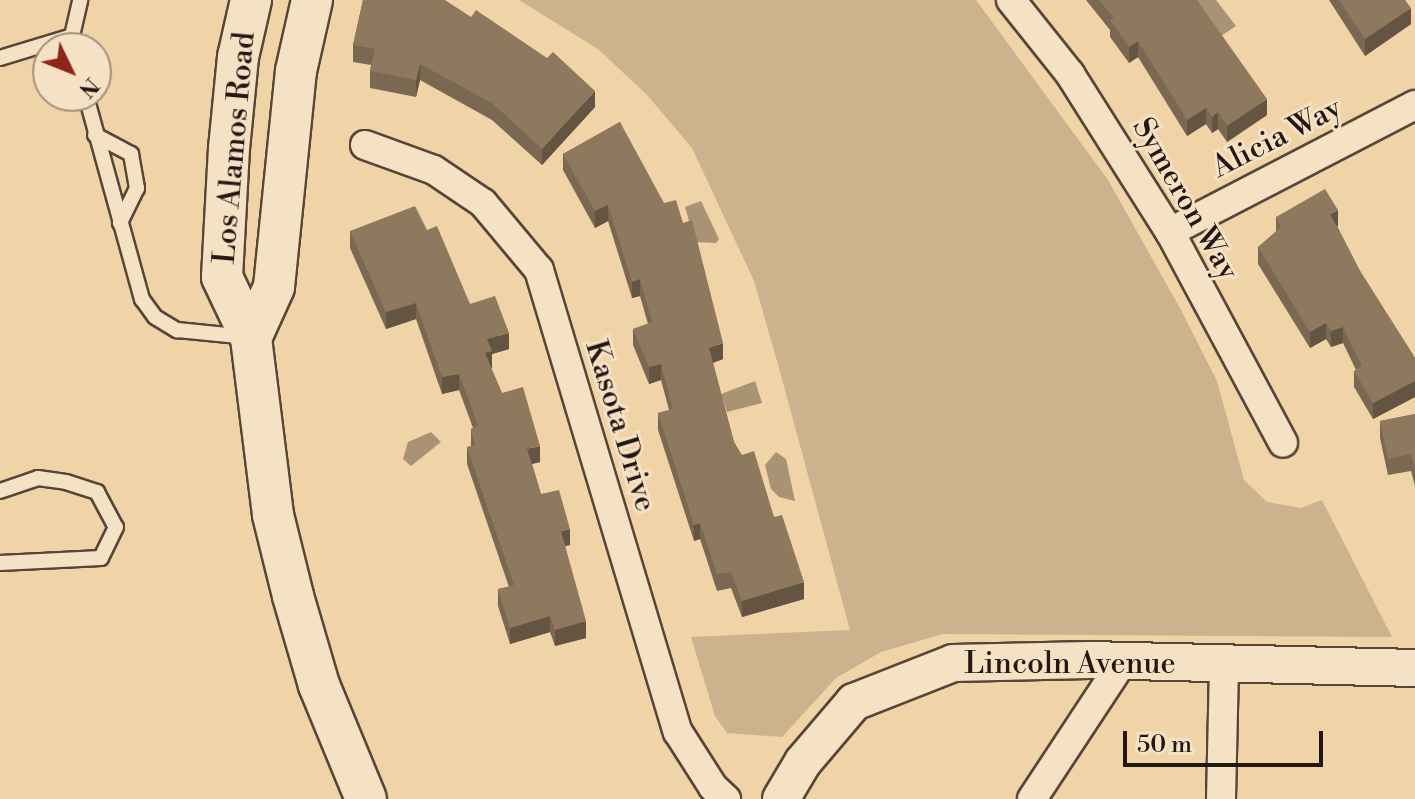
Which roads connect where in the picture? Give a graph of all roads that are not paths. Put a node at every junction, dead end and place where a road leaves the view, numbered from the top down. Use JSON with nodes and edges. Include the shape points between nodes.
{"nodes":[{"id":1,"x":80,"y":0,"type":"edge"},
{"id":2,"x":251,"y":0,"type":"edge"},
{"id":3,"x":312,"y":0,"type":"edge"},
{"id":4,"x":1011,"y":0,"type":"edge"},
{"id":5,"x":75,"y":32,"type":"edge"},
{"id":6,"x":32,"y":51,"type":"edge"},
{"id":7,"x":0,"y":58,"type":"edge"},
{"id":8,"x":1415,"y":105,"type":"edge"},
{"id":9,"x":90,"y":112,"type":"edge"},
{"id":10,"x":95,"y":135,"type":"junction"},
{"id":11,"x":365,"y":145,"type":"dead end"},
{"id":12,"x":120,"y":223,"type":"junction"},
{"id":13,"x":1170,"y":232,"type":"junction"},
{"id":14,"x":251,"y":338,"type":"junction"},
{"id":15,"x":1283,"y":443,"type":"dead end"},
{"id":16,"x":0,"y":491,"type":"edge"},
{"id":17,"x":0,"y":563,"type":"edge"},
{"id":18,"x":1123,"y":661,"type":"junction"},
{"id":19,"x":1224,"y":663,"type":"junction"},
{"id":20,"x":1415,"y":668,"type":"edge"},
{"id":21,"x":366,"y":799,"type":"edge"},
{"id":22,"x":726,"y":799,"type":"edge"},
{"id":23,"x":781,"y":799,"type":"edge"},
{"id":24,"x":1032,"y":799,"type":"edge"},
{"id":25,"x":1221,"y":799,"type":"edge"}],
"edges":[{"from":1,"to":5,"type":"lane"},
{"from":2,"to":14,"type":"main road","name":"Los Alamos Road","via":[[238,57],[222,277]]},
{"from":3,"to":14,"type":"main road","name":"Los Alamos Road","via":[[296,71],[274,287]]},
{"from":4,"to":13,"type":"street","name":"Symeron Way","via":[[1070,74]]},
{"from":6,"to":7,"type":"lane"},
{"from":8,"to":13,"type":"street","name":"Alicia Way"},
{"from":9,"to":10,"type":"lane"},
{"from":10,"to":12,"type":"lane"},
{"from":10,"to":12,"type":"lane","via":[[131,154],[137,188]]},
{"from":11,"to":22,"type":"street","name":"Kasota Drive","via":[[434,170],[483,203],[539,270],[678,732]]},
{"from":12,"to":14,"type":"lane","via":[[142,299],[155,317],[177,330]]},
{"from":13,"to":15,"type":"street","name":"Symeron Way"},
{"from":14,"to":21,"type":"main road","name":"Los Alamos Road","via":[[280,542],[319,685]]},
{"from":16,"to":17,"type":"lane","via":[[38,478],[66,482],[97,492],[116,527],[101,558]]},
{"from":18,"to":19,"type":"street","name":"Lincoln Avenue"},
{"from":18,"to":23,"type":"street","name":"Lincoln Avenue","via":[[953,663],[854,702],[803,762]]},
{"from":18,"to":24,"type":"street"},
{"from":19,"to":20,"type":"street","name":"Lincoln Avenue"},
{"from":19,"to":25,"type":"street"}]}
